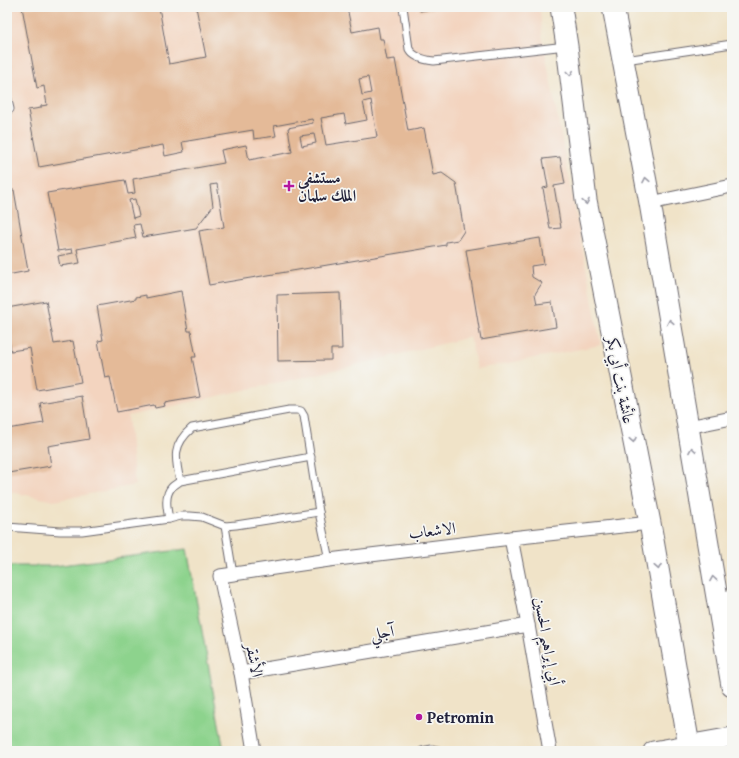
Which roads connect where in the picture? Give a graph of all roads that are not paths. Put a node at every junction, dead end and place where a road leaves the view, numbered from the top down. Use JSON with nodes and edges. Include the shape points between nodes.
{"nodes":[{"id":1,"x":403,"y":7,"type":"edge"},
{"id":2,"x":560,"y":7,"type":"edge"},
{"id":3,"x":613,"y":11,"type":"edge"},
{"id":4,"x":732,"y":44,"type":"edge"},
{"id":5,"x":567,"y":46,"type":"junction"},
{"id":6,"x":623,"y":60,"type":"junction"},
{"id":7,"x":7,"y":96,"type":"edge"},
{"id":8,"x":10,"y":109,"type":"dead end"},
{"id":9,"x":732,"y":186,"type":"edge"},
{"id":10,"x":650,"y":203,"type":"junction"},
{"id":11,"x":732,"y":418,"type":"edge"},
{"id":12,"x":688,"y":427,"type":"junction"},
{"id":13,"x":311,"y":457,"type":"junction"},
{"id":14,"x":180,"y":481,"type":"junction"},
{"id":15,"x":319,"y":512,"type":"junction"},
{"id":16,"x":169,"y":519,"type":"junction"},
{"id":17,"x":650,"y":523,"type":"junction"},
{"id":18,"x":225,"y":526,"type":"junction"},
{"id":19,"x":7,"y":527,"type":"edge"},
{"id":20,"x":510,"y":538,"type":"junction"},
{"id":21,"x":329,"y":560,"type":"junction"},
{"id":22,"x":226,"y":575,"type":"junction"},
{"id":23,"x":724,"y":598,"type":"edge"},
{"id":24,"x":528,"y":625,"type":"junction"},
{"id":25,"x":241,"y":673,"type":"junction"},
{"id":26,"x":732,"y":686,"type":"edge"},
{"id":27,"x":732,"y":737,"type":"edge"},
{"id":28,"x":690,"y":748,"type":"edge"},
{"id":29,"x":254,"y":751,"type":"edge"},
{"id":30,"x":422,"y":751,"type":"edge"},
{"id":31,"x":442,"y":751,"type":"edge"},
{"id":32,"x":550,"y":751,"type":"edge"},
{"id":33,"x":653,"y":751,"type":"edge"}],
"edges":[{"from":1,"to":5,"type":"lane","via":[[409,49],[412,54],[427,60]]},
{"from":2,"to":5,"type":"main road","name":"عائشة بنت أبي بكر"},
{"from":3,"to":6,"type":"main road"},
{"from":4,"to":6,"type":"lane"},
{"from":5,"to":17,"type":"main road","name":"عائشة بنت أبي بكر","one_way":true,"via":[[586,200]]},
{"from":10,"to":6,"type":"main road","one_way":true},
{"from":7,"to":8,"type":"lane"},
{"from":9,"to":10,"type":"street"},
{"from":12,"to":10,"type":"main road","one_way":true},
{"from":11,"to":12,"type":"street"},
{"from":23,"to":12,"type":"main road","one_way":true},
{"from":13,"to":14,"type":"lane"},
{"from":13,"to":14,"type":"lane","via":[[304,416],[301,411],[289,410],[192,428],[179,442],[177,449],[176,463]]},
{"from":13,"to":15,"type":"lane"},
{"from":14,"to":16,"type":"lane","via":[[172,487],[167,496]]},
{"from":15,"to":18,"type":"lane"},
{"from":15,"to":21,"type":"lane"},
{"from":16,"to":18,"type":"lane","via":[[181,516],[202,517]]},
{"from":16,"to":19,"type":"lane","via":[[82,531]]},
{"from":17,"to":20,"type":"street","name":"الاشعاب"},
{"from":17,"to":28,"type":"main road","name":"عائشة بنت أبي بكر","one_way":true},
{"from":18,"to":22,"type":"lane"},
{"from":20,"to":21,"type":"street","name":"الاشعاب"},
{"from":20,"to":24,"type":"street","name":"أبي إبراهيم الحسين"},
{"from":21,"to":22,"type":"street","name":"الاشعاب"},
{"from":22,"to":25,"type":"street","name":"الأشقر"},
{"from":23,"to":26,"type":"main road"},
{"from":24,"to":25,"type":"street","name":"آجلي"},
{"from":24,"to":32,"type":"street","name":"أبي إبراهيم الحسين"},
{"from":25,"to":29,"type":"street","name":"الأشقر"},
{"from":27,"to":28,"type":"main road"},
{"from":28,"to":33,"type":"main road"},
{"from":30,"to":31,"type":"lane"}]}
